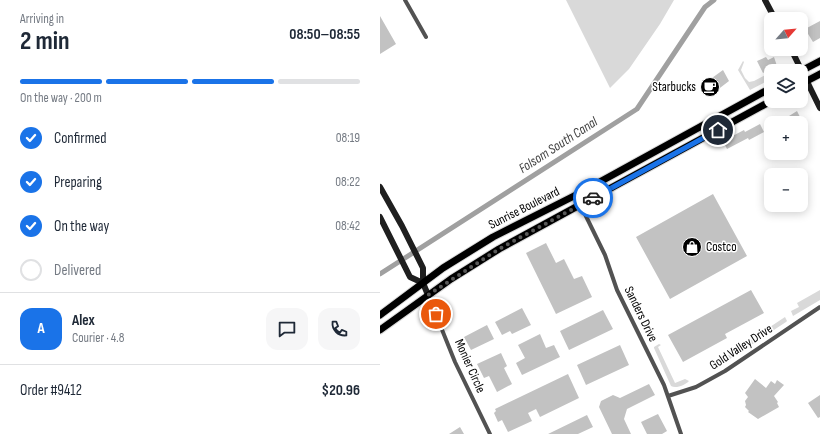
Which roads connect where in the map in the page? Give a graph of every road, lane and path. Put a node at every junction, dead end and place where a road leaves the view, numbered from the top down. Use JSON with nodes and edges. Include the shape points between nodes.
{"nodes":[{"id":1,"x":405,"y":0,"type":"edge"},
{"id":2,"x":765,"y":0,"type":"edge"},
{"id":3,"x":771,"y":12,"type":"edge"},
{"id":4,"x":426,"y":37,"type":"dead end"},
{"id":5,"x":820,"y":61,"type":"edge"},
{"id":6,"x":808,"y":67,"type":"edge"},
{"id":7,"x":820,"y":74,"type":"edge"},
{"id":8,"x":808,"y":81,"type":"edge"},
{"id":9,"x":808,"y":89,"type":"edge"},
{"id":10,"x":764,"y":92,"type":"edge"},
{"id":11,"x":764,"y":105,"type":"edge"},
{"id":12,"x":820,"y":108,"type":"edge"},
{"id":13,"x":599,"y":182,"type":"junction"},
{"id":14,"x":380,"y":187,"type":"edge"},
{"id":15,"x":580,"y":204,"type":"junction"},
{"id":16,"x":380,"y":217,"type":"edge"},
{"id":17,"x":423,"y":283,"type":"junction"},
{"id":18,"x":428,"y":295,"type":"junction"},
{"id":19,"x":820,"y":307,"type":"edge"},
{"id":20,"x":380,"y":314,"type":"edge"},
{"id":21,"x":380,"y":330,"type":"edge"},
{"id":22,"x":668,"y":396,"type":"junction"},
{"id":23,"x":490,"y":434,"type":"edge"},
{"id":24,"x":681,"y":434,"type":"edge"}],
"edges":[{"from":1,"to":4,"type":"street"},
{"from":2,"to":3,"type":"main road"},
{"from":5,"to":6,"type":"main road"},
{"from":7,"to":8,"type":"main road"},
{"from":9,"to":12,"type":"main road"},
{"from":10,"to":13,"type":"main road","name":"Sunrise Boulevard"},
{"from":11,"to":15,"type":"main road","name":"Sunrise Boulevard"},
{"from":13,"to":15,"type":"main road","via":[[592,191],[583,196]]},
{"from":13,"to":17,"type":"main road","name":"Sunrise Boulevard","via":[[494,237]]},
{"from":14,"to":17,"type":"main road","via":[[423,268]]},
{"from":15,"to":18,"type":"main road","name":"Sunrise Boulevard","via":[[499,249]]},
{"from":15,"to":22,"type":"street","name":"Sanders Drive","via":[[605,255],[617,290]]},
{"from":16,"to":17,"type":"main road","via":[[410,276]]},
{"from":17,"to":18,"type":"main road","name":"Monier Circle"},
{"from":17,"to":20,"type":"main road","name":"Sunrise Boulevard"},
{"from":18,"to":21,"type":"main road","name":"Sunrise Boulevard"},
{"from":18,"to":23,"type":"street","name":"Monier Circle","via":[[455,362]]},
{"from":19,"to":22,"type":"street","name":"Gold Valley Drive","via":[[725,371],[696,387]]},
{"from":22,"to":24,"type":"street","name":"Sanders Drive"}]}
